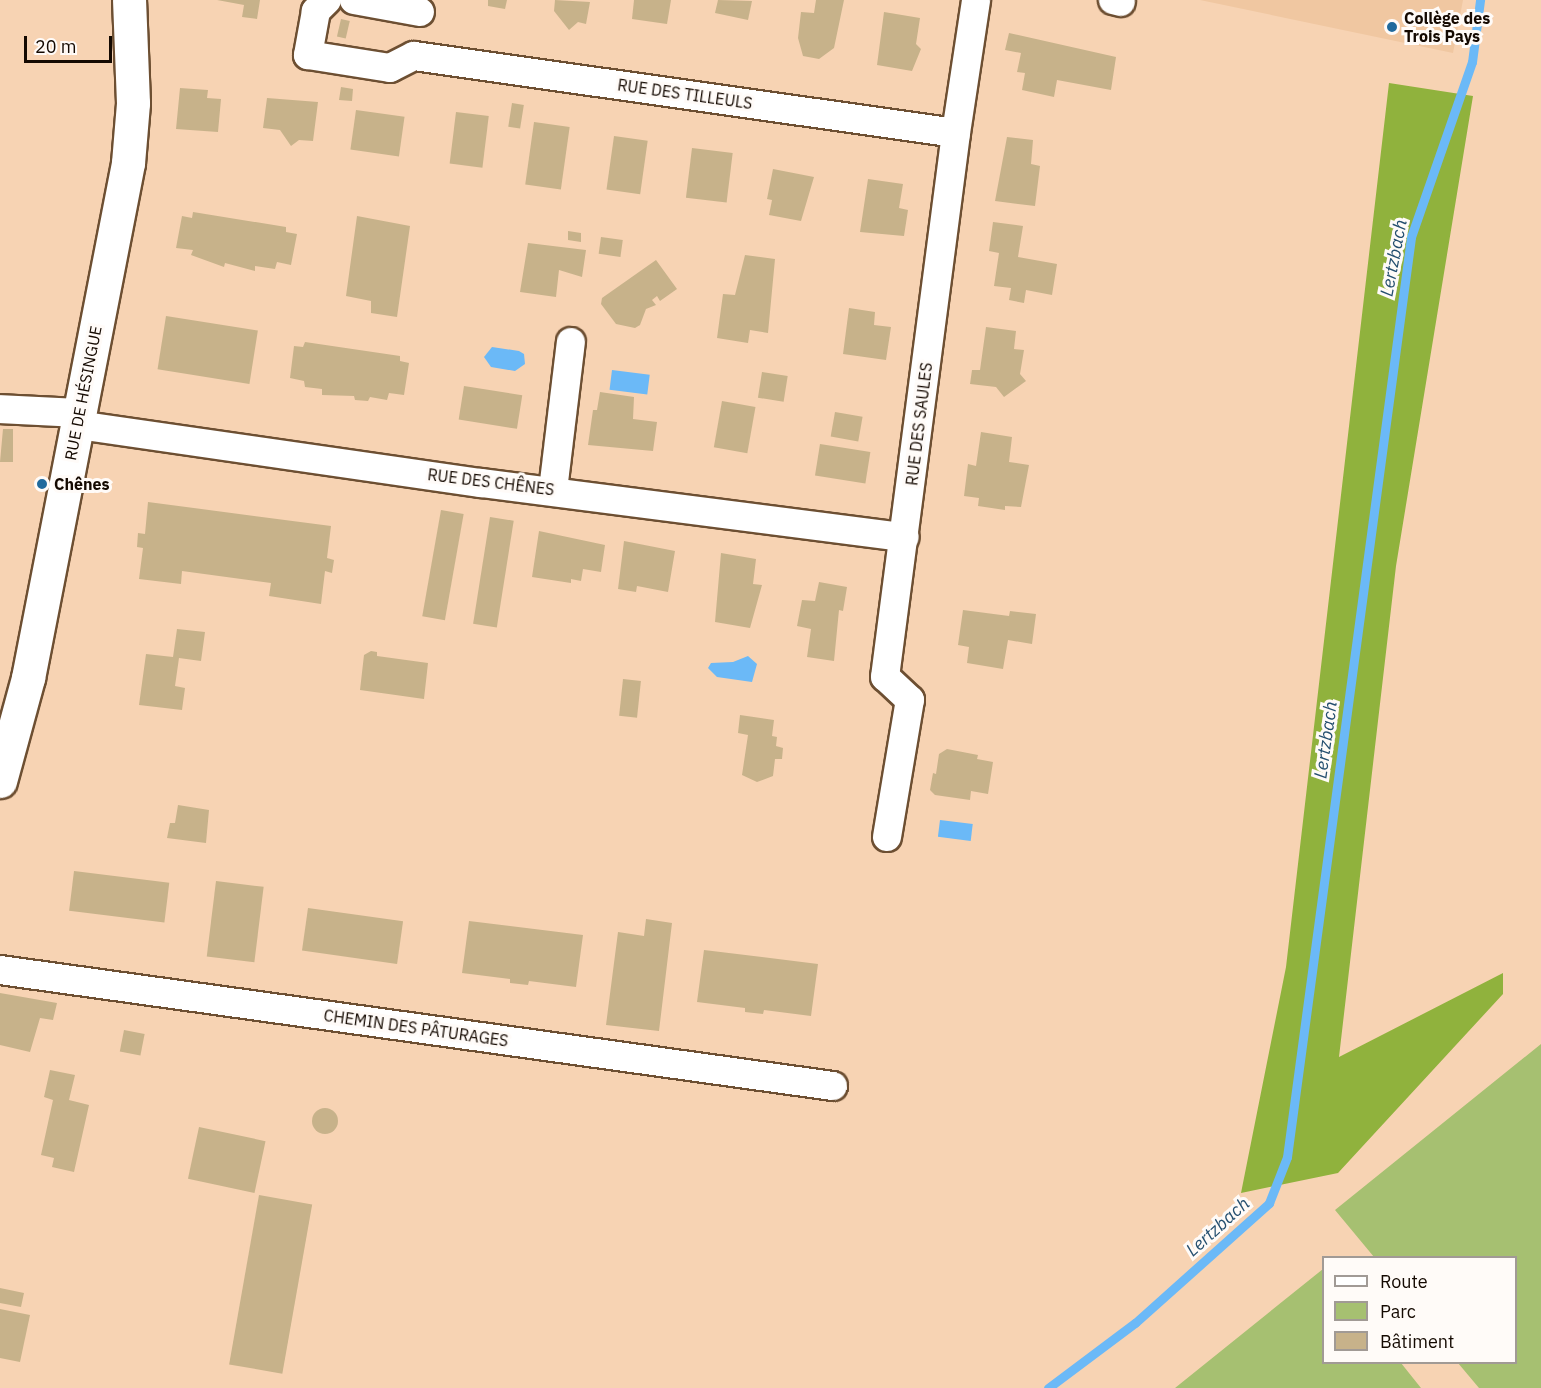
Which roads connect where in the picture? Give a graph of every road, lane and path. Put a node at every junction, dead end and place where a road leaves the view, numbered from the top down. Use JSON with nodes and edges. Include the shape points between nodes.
{"nodes":[{"id":1,"x":129,"y":0,"type":"edge"},
{"id":2,"x":327,"y":0,"type":"edge"},
{"id":3,"x":354,"y":0,"type":"edge"},
{"id":4,"x":976,"y":0,"type":"edge"},
{"id":5,"x":421,"y":6,"type":"edge"},
{"id":6,"x":414,"y":56,"type":"junction"},
{"id":7,"x":956,"y":133,"type":"junction"},
{"id":8,"x":571,"y":342,"type":"dead end"},
{"id":9,"x":0,"y":409,"type":"edge"},
{"id":10,"x":79,"y":419,"type":"junction"},
{"id":11,"x":553,"y":490,"type":"junction"},
{"id":12,"x":905,"y":537,"type":"junction"},
{"id":13,"x":0,"y":781,"type":"edge"},
{"id":14,"x":887,"y":837,"type":"dead end"},
{"id":15,"x":0,"y":970,"type":"edge"},
{"id":16,"x":833,"y":1086,"type":"dead end"}],
"edges":[{"from":1,"to":10,"type":"main road","name":"RUE DE HÉSINGUE","via":[[133,103],[128,163]]},
{"from":2,"to":6,"type":"street","via":[[316,11],[309,55],[390,68]]},
{"from":3,"to":5,"type":"street"},
{"from":4,"to":7,"type":"street","name":"RUE DES SAULES"},
{"from":5,"to":6,"type":"street"},
{"from":6,"to":7,"type":"street","name":"RUE DES TILLEULS"},
{"from":7,"to":12,"type":"street","name":"RUE DES SAULES"},
{"from":8,"to":11,"type":"street"},
{"from":9,"to":10,"type":"street","name":"RUE DES CHÊNES"},
{"from":10,"to":11,"type":"street","name":"RUE DES CHÊNES","via":[[481,483]]},
{"from":10,"to":13,"type":"main road","name":"RUE DE HÉSINGUE","via":[[28,678]]},
{"from":11,"to":12,"type":"street","name":"RUE DES CHÊNES"},
{"from":12,"to":14,"type":"street","name":"RUE DES SAULES","via":[[885,677],[910,700]]},
{"from":15,"to":16,"type":"street","name":"CHEMIN DES PÂTURAGES"}]}
